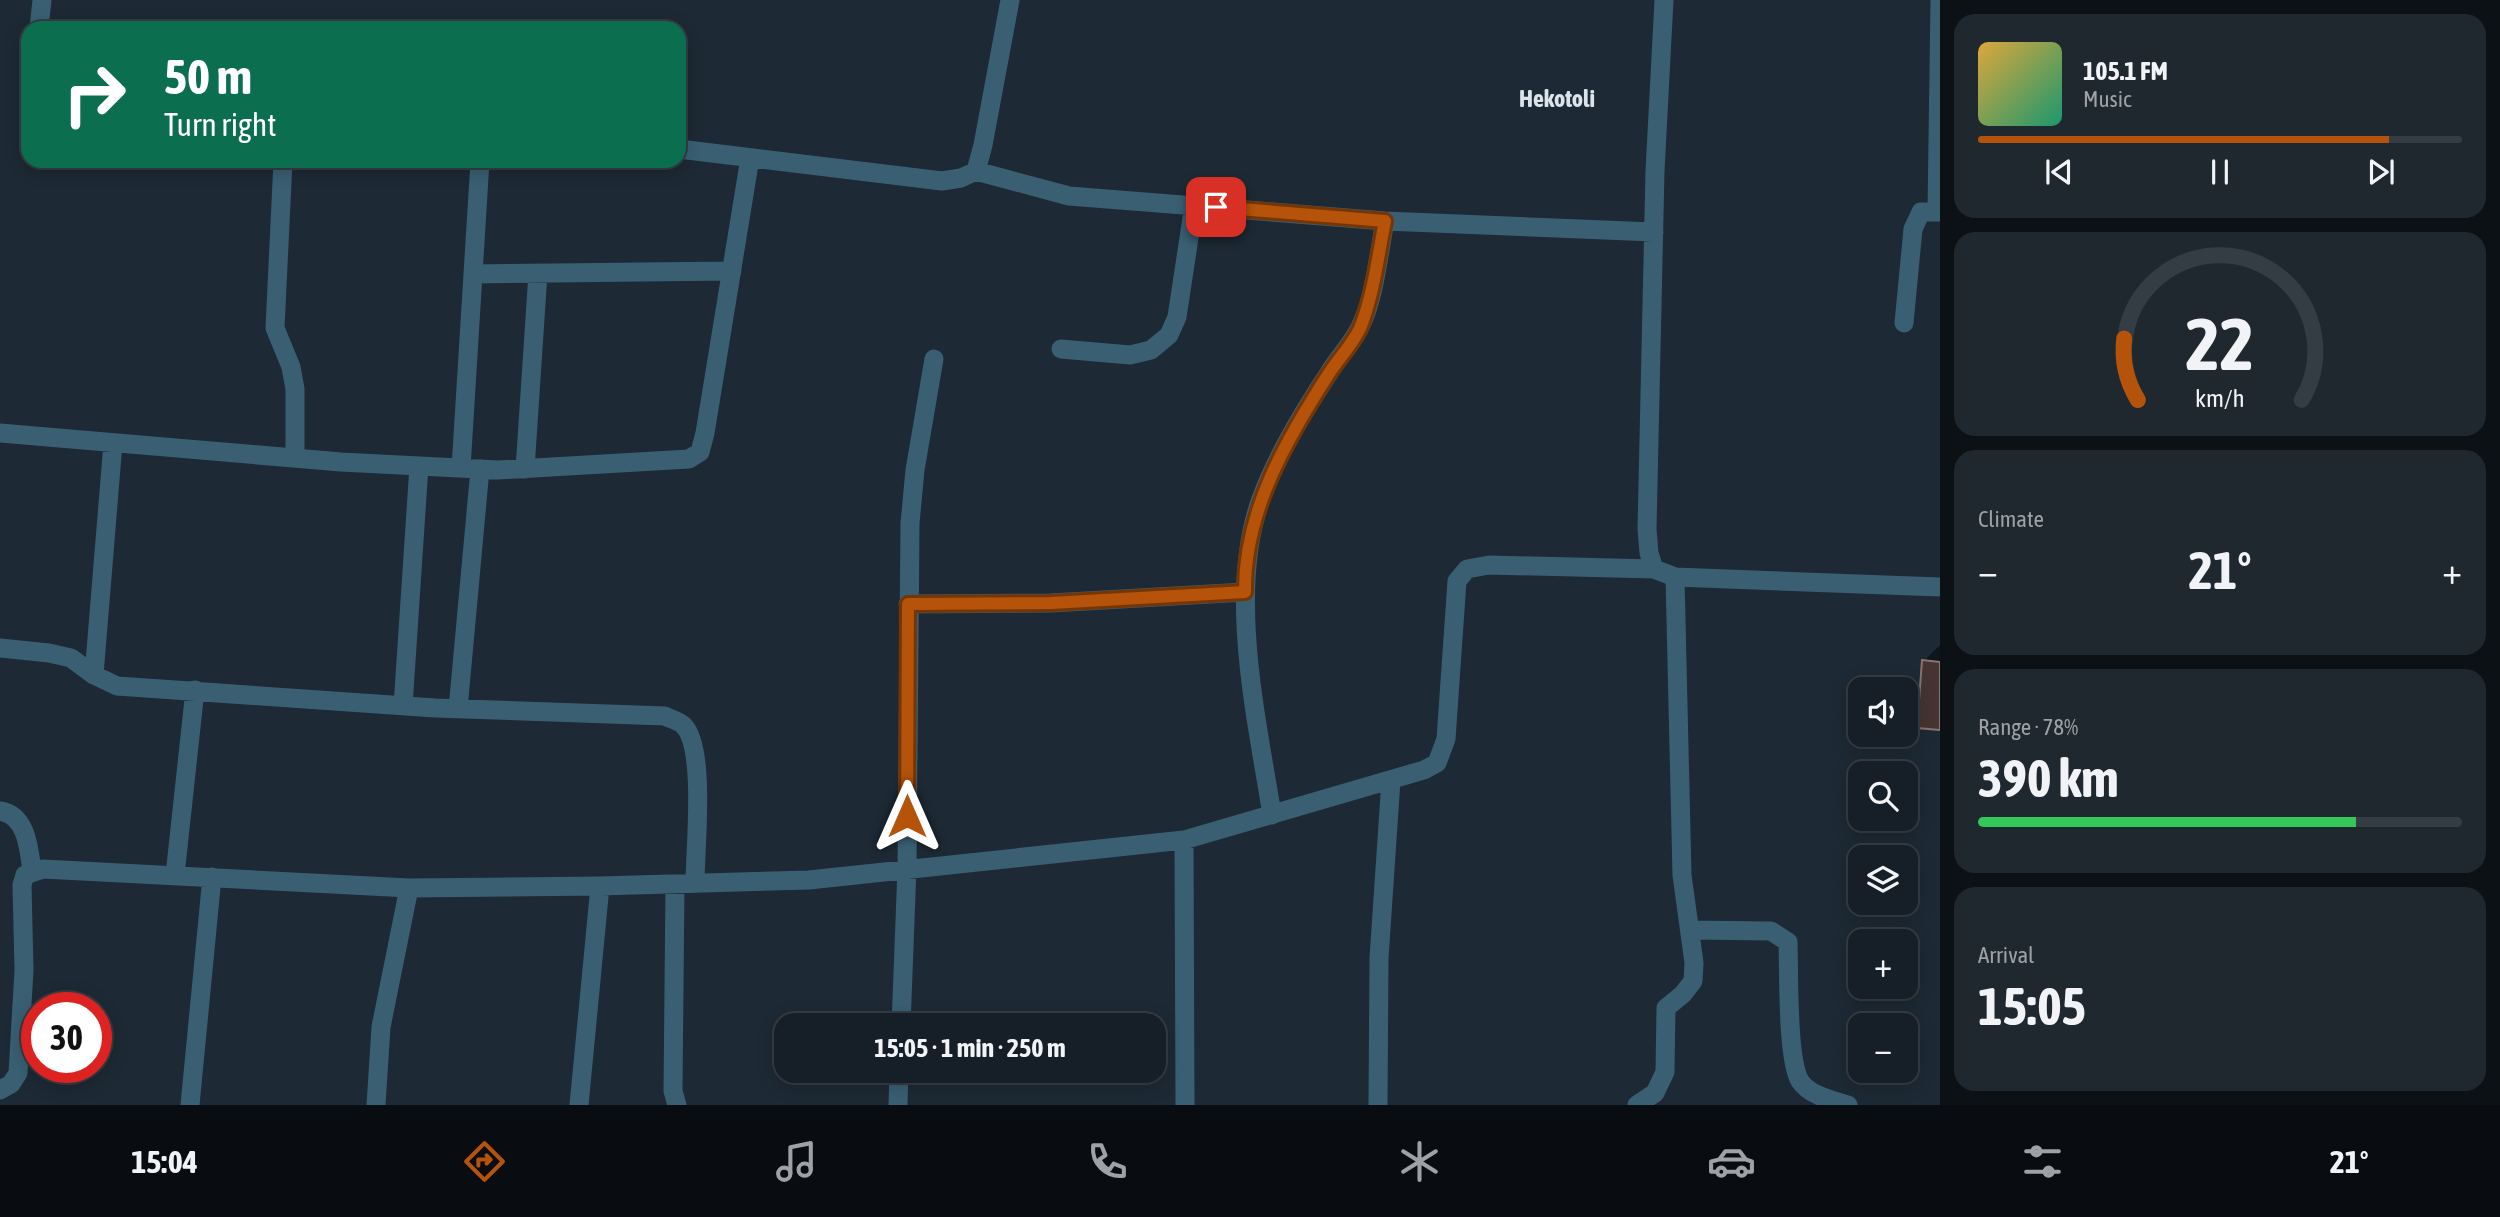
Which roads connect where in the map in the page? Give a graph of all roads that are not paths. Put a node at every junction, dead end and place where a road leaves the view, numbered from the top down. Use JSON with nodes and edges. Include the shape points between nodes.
{"nodes":[{"id":1,"x":42,"y":0,"type":"edge"},
{"id":2,"x":1010,"y":0,"type":"edge"},
{"id":3,"x":1664,"y":0,"type":"edge"},
{"id":4,"x":1940,"y":0,"type":"edge"},
{"id":5,"x":40,"y":21,"type":"edge"},
{"id":6,"x":686,"y":150,"type":"edge"},
{"id":7,"x":750,"y":158,"type":"junction"},
{"id":8,"x":283,"y":168,"type":"edge"},
{"id":9,"x":480,"y":168,"type":"edge"},
{"id":10,"x":976,"y":172,"type":"junction"},
{"id":11,"x":1194,"y":205,"type":"junction"},
{"id":12,"x":1938,"y":212,"type":"edge"},
{"id":13,"x":1385,"y":221,"type":"junction"},
{"id":14,"x":1654,"y":232,"type":"junction"},
{"id":15,"x":732,"y":271,"type":"junction"},
{"id":16,"x":538,"y":273,"type":"junction"},
{"id":17,"x":473,"y":274,"type":"junction"},
{"id":18,"x":1904,"y":323,"type":"dead end"},
{"id":19,"x":1061,"y":349,"type":"dead end"},
{"id":20,"x":934,"y":359,"type":"dead end"},
{"id":21,"x":0,"y":433,"type":"edge"},
{"id":22,"x":113,"y":443,"type":"junction"},
{"id":23,"x":295,"y":458,"type":"junction"},
{"id":24,"x":419,"y":466,"type":"junction"},
{"id":25,"x":470,"y":468,"type":"junction"},
{"id":26,"x":525,"y":468,"type":"junction"},
{"id":27,"x":1654,"y":569,"type":"junction"},
{"id":28,"x":1675,"y":577,"type":"junction"},
{"id":29,"x":1940,"y":587,"type":"edge"},
{"id":30,"x":1245,"y":592,"type":"junction"},
{"id":31,"x":908,"y":604,"type":"junction"},
{"id":32,"x":0,"y":649,"type":"edge"},
{"id":33,"x":94,"y":676,"type":"junction"},
{"id":34,"x":195,"y":690,"type":"junction"},
{"id":35,"x":403,"y":706,"type":"junction"},
{"id":36,"x":458,"y":709,"type":"junction"},
{"id":37,"x":1391,"y":780,"type":"junction"},
{"id":38,"x":0,"y":811,"type":"edge"},
{"id":39,"x":1272,"y":815,"type":"junction"},
{"id":40,"x":1184,"y":840,"type":"junction"},
{"id":41,"x":907,"y":868,"type":"junction"},
{"id":42,"x":32,"y":871,"type":"junction"},
{"id":43,"x":175,"y":875,"type":"junction"},
{"id":44,"x":212,"y":877,"type":"junction"},
{"id":45,"x":685,"y":884,"type":"junction"},
{"id":46,"x":600,"y":886,"type":"junction"},
{"id":47,"x":409,"y":888,"type":"junction"},
{"id":48,"x":1690,"y":930,"type":"junction"},
{"id":49,"x":901,"y":1013,"type":"edge"},
{"id":50,"x":899,"y":1083,"type":"edge"},
{"id":51,"x":0,"y":1090,"type":"edge"},
{"id":52,"x":190,"y":1105,"type":"edge"},
{"id":53,"x":376,"y":1105,"type":"edge"},
{"id":54,"x":579,"y":1105,"type":"edge"},
{"id":55,"x":677,"y":1105,"type":"edge"},
{"id":56,"x":898,"y":1105,"type":"edge"},
{"id":57,"x":1185,"y":1105,"type":"edge"},
{"id":58,"x":1378,"y":1105,"type":"edge"},
{"id":59,"x":1637,"y":1105,"type":"edge"},
{"id":60,"x":1848,"y":1105,"type":"edge"}],
"edges":[{"from":1,"to":5,"type":"street"},
{"from":2,"to":10,"type":"street"},
{"from":3,"to":14,"type":"street"},
{"from":4,"to":12,"type":"street"},
{"from":6,"to":7,"type":"street"},
{"from":7,"to":10,"type":"street","via":[[942,181]]},
{"from":7,"to":15,"type":"street"},
{"from":8,"to":23,"type":"street","via":[[275,328],[295,389]]},
{"from":9,"to":17,"type":"street"},
{"from":10,"to":11,"type":"street","via":[[1069,196]]},
{"from":11,"to":13,"type":"street"},
{"from":11,"to":19,"type":"street","via":[[1177,317],[1169,335],[1151,350],[1130,355]]},
{"from":12,"to":18,"type":"street","via":[[1921,212],[1913,229]]},
{"from":13,"to":14,"type":"street"},
{"from":13,"to":30,"type":"street","via":[[1360,328],[1283,450],[1261,499],[1252,529]]},
{"from":14,"to":27,"type":"street","via":[[1647,529]]},
{"from":15,"to":16,"type":"street"},
{"from":15,"to":26,"type":"street","via":[[700,452],[676,461]]},
{"from":16,"to":17,"type":"street"},
{"from":16,"to":26,"type":"street"},
{"from":17,"to":25,"type":"street"},
{"from":20,"to":31,"type":"street","via":[[909,523]]},
{"from":21,"to":22,"type":"street"},
{"from":22,"to":23,"type":"street"},
{"from":22,"to":33,"type":"street"},
{"from":23,"to":24,"type":"street"},
{"from":24,"to":25,"type":"street"},
{"from":24,"to":35,"type":"street"},
{"from":25,"to":26,"type":"street"},
{"from":25,"to":36,"type":"street"},
{"from":27,"to":28,"type":"street"},
{"from":27,"to":37,"type":"street","via":[[1489,565],[1467,569],[1457,581],[1446,739],[1437,763]]},
{"from":28,"to":29,"type":"street"},
{"from":28,"to":48,"type":"street","via":[[1682,875]]},
{"from":30,"to":31,"type":"street","via":[[1051,603]]},
{"from":30,"to":39,"type":"street"},
{"from":31,"to":41,"type":"street"},
{"from":32,"to":33,"type":"street","via":[[71,658]]},
{"from":33,"to":34,"type":"street","via":[[117,686]]},
{"from":34,"to":35,"type":"street"},
{"from":34,"to":43,"type":"street"},
{"from":35,"to":36,"type":"street"},
{"from":36,"to":45,"type":"street","via":[[635,713],[664,716],[683,725],[691,738],[697,768]]},
{"from":37,"to":39,"type":"street"},
{"from":37,"to":58,"type":"street","via":[[1379,958]]},
{"from":38,"to":42,"type":"street","via":[[23,827]]},
{"from":39,"to":40,"type":"street"},
{"from":40,"to":41,"type":"street"},
{"from":40,"to":57,"type":"street"},
{"from":41,"to":45,"type":"street","via":[[809,880]]},
{"from":41,"to":49,"type":"street"},
{"from":42,"to":43,"type":"street"},
{"from":42,"to":51,"type":"street","via":[[22,885],[19,1073]]},
{"from":43,"to":44,"type":"street"},
{"from":44,"to":47,"type":"street"},
{"from":44,"to":52,"type":"street"},
{"from":45,"to":46,"type":"street"},
{"from":45,"to":55,"type":"street","via":[[673,1091]]},
{"from":46,"to":47,"type":"street"},
{"from":46,"to":54,"type":"street"},
{"from":47,"to":53,"type":"street","via":[[381,1027]]},
{"from":48,"to":59,"type":"street","via":[[1693,981],[1666,1007],[1665,1072],[1655,1093]]},
{"from":48,"to":60,"type":"street","via":[[1771,930],[1788,942],[1793,1063],[1801,1083],[1818,1096]]},
{"from":50,"to":56,"type":"street"}]}
